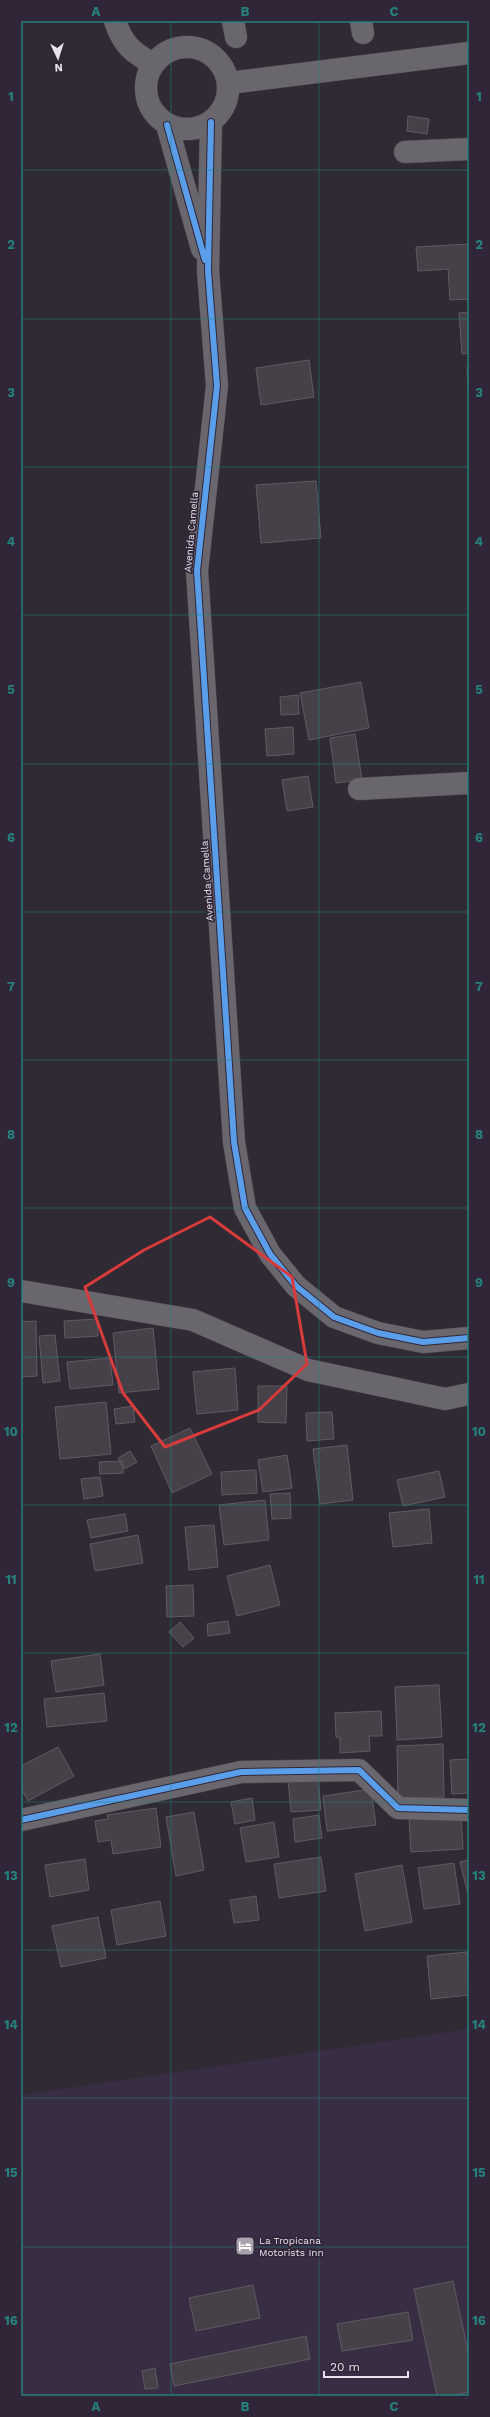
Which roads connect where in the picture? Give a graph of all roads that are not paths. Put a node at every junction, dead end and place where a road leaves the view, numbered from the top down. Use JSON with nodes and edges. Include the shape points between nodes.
{"nodes":[{"id":1,"x":115,"y":21,"type":"edge"},
{"id":2,"x":469,"y":53,"type":"edge"},
{"id":3,"x":153,"y":64,"type":"junction"},
{"id":4,"x":229,"y":83,"type":"junction"},
{"id":5,"x":211,"y":122,"type":"junction"},
{"id":6,"x":167,"y":125,"type":"junction"},
{"id":7,"x":469,"y":149,"type":"edge"},
{"id":8,"x":405,"y":152,"type":"dead end"},
{"id":9,"x":208,"y":271,"type":"junction"},
{"id":10,"x":469,"y":782,"type":"edge"},
{"id":11,"x":359,"y":789,"type":"dead end"},
{"id":12,"x":21,"y":1291,"type":"edge"},
{"id":13,"x":469,"y":1338,"type":"edge"},
{"id":14,"x":469,"y":1394,"type":"edge"},
{"id":15,"x":469,"y":1810,"type":"edge"},
{"id":16,"x":21,"y":1820,"type":"edge"}],
"edges":[{"from":1,"to":3,"type":"street","via":[[121,38],[134,54]]},
{"from":2,"to":4,"type":"street"},
{"from":3,"to":4,"type":"street","via":[[165,53],[181,47],[198,48],[213,55],[224,68]]},
{"from":3,"to":6,"type":"street","via":[[147,80],[147,96],[154,112]]},
{"from":4,"to":5,"type":"street","via":[[228,98],[222,111]]},
{"from":5,"to":6,"type":"street","via":[[189,129]]},
{"from":5,"to":9,"type":"street","name":"Avenida Camella"},
{"from":6,"to":9,"type":"street","name":"Avenida Camella"},
{"from":7,"to":8,"type":"street"},
{"from":9,"to":13,"type":"street","name":"Avenida Camella","via":[[217,386],[197,571],[234,1142],[245,1208],[270,1254],[296,1286],[334,1317],[378,1333],[423,1342]]},
{"from":10,"to":11,"type":"street"},
{"from":12,"to":14,"type":"street","via":[[193,1320],[308,1370],[444,1399]]},
{"from":15,"to":16,"type":"street","via":[[398,1808],[359,1770],[241,1772]]}]}
